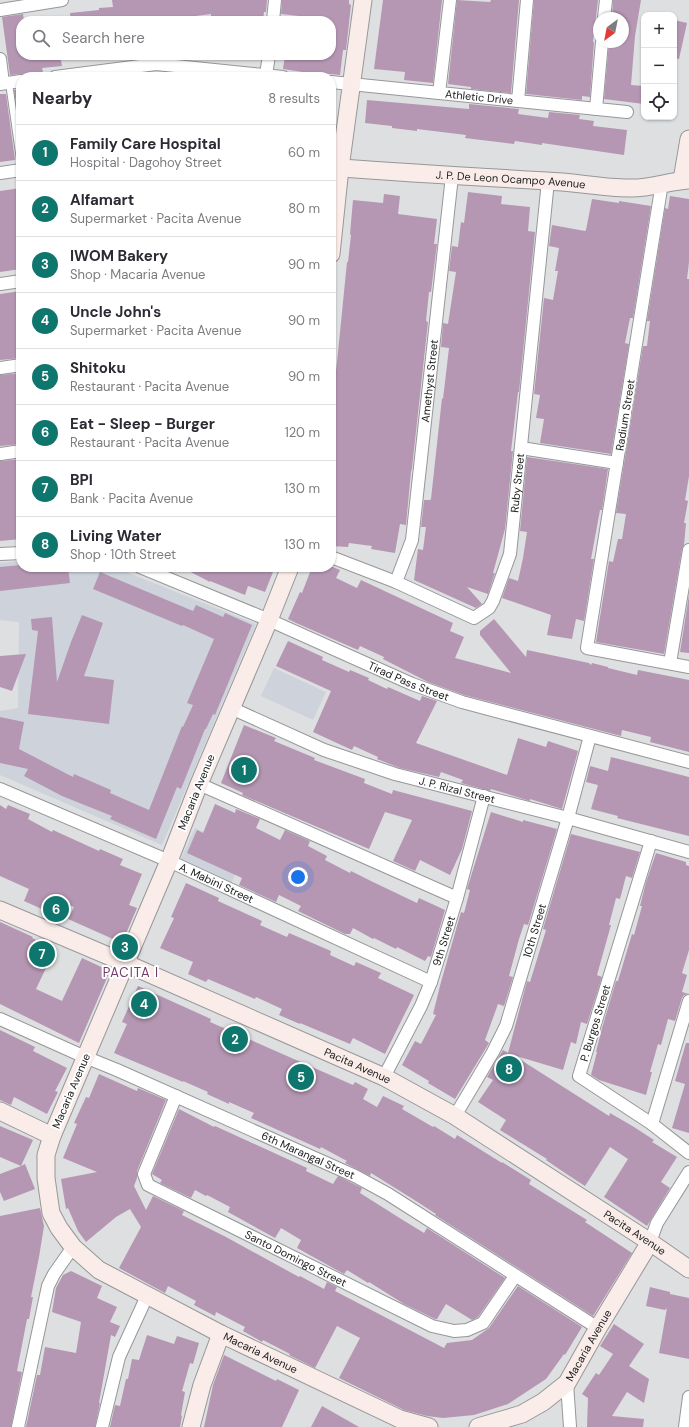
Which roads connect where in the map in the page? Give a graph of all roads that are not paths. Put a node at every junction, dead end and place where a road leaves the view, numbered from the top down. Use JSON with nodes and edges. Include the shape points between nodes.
{"nodes":[{"id":1,"x":62,"y":0,"type":"edge"},
{"id":2,"x":275,"y":0,"type":"edge"},
{"id":3,"x":363,"y":0,"type":"edge"},
{"id":4,"x":450,"y":0,"type":"edge"},
{"id":5,"x":527,"y":0,"type":"edge"},
{"id":6,"x":606,"y":0,"type":"edge"},
{"id":7,"x":0,"y":10,"type":"edge"},
{"id":8,"x":605,"y":12,"type":"edge"},
{"id":9,"x":273,"y":16,"type":"edge"},
{"id":10,"x":601,"y":48,"type":"edge"},
{"id":11,"x":0,"y":59,"type":"edge"},
{"id":12,"x":268,"y":60,"type":"edge"},
{"id":13,"x":93,"y":72,"type":"edge"},
{"id":14,"x":236,"y":72,"type":"edge"},
{"id":15,"x":266,"y":72,"type":"edge"},
{"id":16,"x":336,"y":82,"type":"edge"},
{"id":17,"x":8,"y":83,"type":"edge"},
{"id":18,"x":353,"y":84,"type":"junction"},
{"id":19,"x":439,"y":93,"type":"junction"},
{"id":20,"x":518,"y":101,"type":"junction"},
{"id":21,"x":596,"y":109,"type":"junction"},
{"id":22,"x":627,"y":112,"type":"dead end"},
{"id":23,"x":16,"y":135,"type":"edge"},
{"id":24,"x":689,"y":139,"type":"edge"},
{"id":25,"x":336,"y":167,"type":"edge"},
{"id":26,"x":16,"y":169,"type":"edge"},
{"id":27,"x":0,"y":173,"type":"edge"},
{"id":28,"x":452,"y":176,"type":"junction"},
{"id":29,"x":686,"y":180,"type":"edge"},
{"id":30,"x":548,"y":181,"type":"junction"},
{"id":31,"x":662,"y":183,"type":"junction"},
{"id":32,"x":16,"y":282,"type":"edge"},
{"id":33,"x":0,"y":284,"type":"edge"},
{"id":34,"x":16,"y":366,"type":"edge"},
{"id":35,"x":0,"y":368,"type":"edge"},
{"id":36,"x":520,"y":448,"type":"junction"},
{"id":37,"x":16,"y":452,"type":"edge"},
{"id":38,"x":0,"y":454,"type":"edge"},
{"id":39,"x":617,"y":463,"type":"junction"},
{"id":40,"x":689,"y":550,"type":"edge"},
{"id":41,"x":16,"y":553,"type":"edge"},
{"id":42,"x":0,"y":554,"type":"edge"},
{"id":43,"x":336,"y":559,"type":"edge"},
{"id":44,"x":166,"y":572,"type":"edge"},
{"id":45,"x":288,"y":572,"type":"edge"},
{"id":46,"x":396,"y":582,"type":"junction"},
{"id":47,"x":269,"y":620,"type":"junction"},
{"id":48,"x":670,"y":663,"type":"junction"},
{"id":49,"x":689,"y":667,"type":"edge"},
{"id":50,"x":231,"y":708,"type":"junction"},
{"id":51,"x":590,"y":736,"type":"junction"},
{"id":52,"x":689,"y":762,"type":"edge"},
{"id":53,"x":199,"y":784,"type":"junction"},
{"id":54,"x":0,"y":789,"type":"edge"},
{"id":55,"x":484,"y":796,"type":"junction"},
{"id":56,"x":568,"y":818,"type":"junction"},
{"id":57,"x":651,"y":841,"type":"junction"},
{"id":58,"x":689,"y":852,"type":"edge"},
{"id":59,"x":169,"y":861,"type":"junction"},
{"id":60,"x":457,"y":898,"type":"junction"},
{"id":61,"x":0,"y":910,"type":"edge"},
{"id":62,"x":125,"y":964,"type":"junction"},
{"id":63,"x":431,"y":982,"type":"junction"},
{"id":64,"x":689,"y":1001,"type":"edge"},
{"id":65,"x":0,"y":1019,"type":"edge"},
{"id":66,"x":85,"y":1057,"type":"junction"},
{"id":67,"x":384,"y":1077,"type":"junction"},
{"id":68,"x":176,"y":1096,"type":"junction"},
{"id":69,"x":0,"y":1111,"type":"edge"},
{"id":70,"x":455,"y":1116,"type":"junction"},
{"id":71,"x":652,"y":1124,"type":"junction"},
{"id":72,"x":52,"y":1136,"type":"junction"},
{"id":73,"x":689,"y":1153,"type":"edge"},
{"id":74,"x":689,"y":1172,"type":"edge"},
{"id":75,"x":650,"y":1242,"type":"junction"},
{"id":76,"x":73,"y":1247,"type":"junction"},
{"id":77,"x":689,"y":1270,"type":"edge"},
{"id":78,"x":515,"y":1276,"type":"junction"},
{"id":79,"x":147,"y":1296,"type":"junction"},
{"id":80,"x":598,"y":1328,"type":"junction"},
{"id":81,"x":221,"y":1334,"type":"junction"},
{"id":82,"x":567,"y":1383,"type":"junction"},
{"id":83,"x":689,"y":1397,"type":"edge"},
{"id":84,"x":18,"y":1427,"type":"edge"},
{"id":85,"x":102,"y":1427,"type":"edge"},
{"id":86,"x":192,"y":1427,"type":"edge"},
{"id":87,"x":429,"y":1427,"type":"edge"},
{"id":88,"x":478,"y":1427,"type":"edge"},
{"id":89,"x":570,"y":1427,"type":"edge"},
{"id":90,"x":684,"y":1427,"type":"edge"}],
"edges":[{"from":1,"to":7,"type":"street"},
{"from":2,"to":9,"type":"street"},
{"from":3,"to":18,"type":"street"},
{"from":4,"to":19,"type":"street"},
{"from":5,"to":20,"type":"street"},
{"from":6,"to":8,"type":"street"},
{"from":10,"to":21,"type":"street"},
{"from":11,"to":17,"type":"street"},
{"from":12,"to":15,"type":"street"},
{"from":13,"to":14,"type":"street","via":[[156,64]]},
{"from":16,"to":18,"type":"street","name":"Athletic Drive"},
{"from":17,"to":23,"type":"lane"},
{"from":18,"to":19,"type":"street","name":"Athletic Drive"},
{"from":18,"to":25,"type":"street"},
{"from":19,"to":20,"type":"street","name":"Athletic Drive"},
{"from":20,"to":21,"type":"street","name":"Athletic Drive"},
{"from":21,"to":22,"type":"street","name":"Athletic Drive"},
{"from":24,"to":29,"type":"street"},
{"from":25,"to":28,"type":"street","name":"J. P. De Leon Ocampo Avenue"},
{"from":26,"to":27,"type":"street"},
{"from":28,"to":30,"type":"street","name":"J. P. De Leon Ocampo Avenue"},
{"from":28,"to":46,"type":"street","name":"Amethyst Street","via":[[412,540]]},
{"from":29,"to":31,"type":"street","name":"J. P. De Leon Ocampo Avenue"},
{"from":30,"to":31,"type":"street","name":"J. P. De Leon Ocampo Avenue","via":[[629,188]]},
{"from":30,"to":36,"type":"street","name":"Ruby Street"},
{"from":31,"to":39,"type":"street","name":"Radium Street"},
{"from":32,"to":33,"type":"street"},
{"from":34,"to":35,"type":"street"},
{"from":36,"to":39,"type":"street"},
{"from":36,"to":46,"type":"street","name":"Ruby Street","via":[[510,554],[489,608],[474,618]]},
{"from":37,"to":38,"type":"street"},
{"from":39,"to":48,"type":"street","name":"Radium Street","via":[[587,648]]},
{"from":40,"to":48,"type":"street"},
{"from":41,"to":42,"type":"street"},
{"from":43,"to":46,"type":"street","name":"Ruby Street"},
{"from":44,"to":47,"type":"street","name":"Tirad Pass Street"},
{"from":45,"to":47,"type":"street","name":"Macaria Avenue"},
{"from":47,"to":50,"type":"street","name":"Macaria Avenue"},
{"from":47,"to":51,"type":"street","name":"Tirad Pass Street","via":[[412,684],[470,704]]},
{"from":48,"to":49,"type":"street"},
{"from":50,"to":53,"type":"street","name":"Macaria Avenue"},
{"from":50,"to":55,"type":"street","name":"J. P. Rizal Street","via":[[330,752],[395,774]]},
{"from":51,"to":52,"type":"street","name":"Tirad Pass Street"},
{"from":51,"to":56,"type":"street","name":"10th Street"},
{"from":53,"to":59,"type":"street","name":"Macaria Avenue"},
{"from":53,"to":60,"type":"street"},
{"from":54,"to":59,"type":"street","name":"A. Mabini Street"},
{"from":55,"to":56,"type":"street","name":"J. P. Rizal Street"},
{"from":55,"to":60,"type":"street","name":"9th Street"},
{"from":56,"to":57,"type":"street","name":"J. P. Rizal Street"},
{"from":56,"to":70,"type":"street","name":"10th Street","via":[[506,1026]]},
{"from":57,"to":58,"type":"street","name":"J. P. Rizal Street"},
{"from":57,"to":71,"type":"street","name":"P. Burgos Street","via":[[578,1076]]},
{"from":59,"to":62,"type":"street","name":"Macaria Avenue"},
{"from":59,"to":63,"type":"street","name":"A. Mabini Street"},
{"from":60,"to":63,"type":"street","name":"9th Street"},
{"from":61,"to":62,"type":"street","name":"Pacita Avenue"},
{"from":62,"to":66,"type":"street","name":"Macaria Avenue"},
{"from":62,"to":67,"type":"street","name":"Pacita Avenue"},
{"from":63,"to":67,"type":"street","name":"9th Street"},
{"from":64,"to":71,"type":"street"},
{"from":65,"to":66,"type":"street","name":"6th Marangal Street"},
{"from":66,"to":68,"type":"street","name":"6th Marangal Street"},
{"from":66,"to":72,"type":"street","name":"Macaria Avenue"},
{"from":67,"to":70,"type":"street","name":"Pacita Avenue"},
{"from":68,"to":78,"type":"street","name":"6th Marangal Street","via":[[355,1176],[388,1194]]},
{"from":68,"to":78,"type":"street","name":"Santo Domingo Street","via":[[144,1174],[148,1184],[432,1326],[454,1331],[467,1330],[483,1323]]},
{"from":69,"to":72,"type":"street"},
{"from":70,"to":75,"type":"street","name":"Pacita Avenue"},
{"from":71,"to":73,"type":"street","name":"P. Burgos Street"},
{"from":72,"to":76,"type":"street","name":"Macaria Avenue","via":[[46,1155],[46,1178],[52,1213]]},
{"from":74,"to":75,"type":"street","via":[[657,1223]]},
{"from":75,"to":77,"type":"street","name":"Pacita Avenue"},
{"from":75,"to":80,"type":"street","name":"Macaria Avenue"},
{"from":76,"to":79,"type":"street","name":"Macaria Avenue","via":[[99,1270]]},
{"from":76,"to":84,"type":"street","via":[[48,1286]]},
{"from":78,"to":80,"type":"street","name":"6th Marangal Street"},
{"from":79,"to":81,"type":"street","name":"Macaria Avenue"},
{"from":79,"to":85,"type":"street","via":[[119,1357]]},
{"from":80,"to":82,"type":"street","name":"Macaria Avenue"},
{"from":81,"to":86,"type":"street","via":[[202,1385]]},
{"from":81,"to":87,"type":"street","name":"Macaria Avenue","via":[[400,1419]]},
{"from":82,"to":88,"type":"street","name":"Macaria Avenue","via":[[543,1402],[522,1414]]},
{"from":82,"to":89,"type":"street"},
{"from":83,"to":90,"type":"street"}]}
